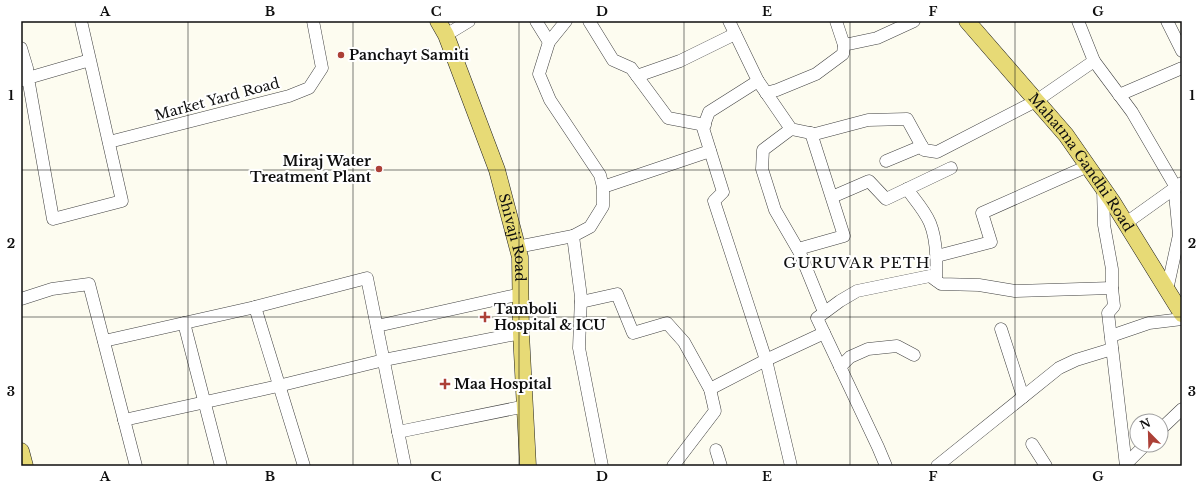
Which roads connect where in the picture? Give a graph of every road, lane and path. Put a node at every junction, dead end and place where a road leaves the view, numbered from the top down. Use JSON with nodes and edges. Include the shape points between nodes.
{"nodes":[{"id":1,"x":81,"y":21,"type":"edge"},
{"id":2,"x":313,"y":21,"type":"edge"},
{"id":3,"x":438,"y":21,"type":"edge"},
{"id":4,"x":469,"y":21,"type":"edge"},
{"id":5,"x":536,"y":21,"type":"edge"},
{"id":6,"x":566,"y":21,"type":"edge"},
{"id":7,"x":589,"y":21,"type":"edge"},
{"id":8,"x":729,"y":21,"type":"edge"},
{"id":9,"x":836,"y":21,"type":"edge"},
{"id":10,"x":914,"y":21,"type":"edge"},
{"id":11,"x":967,"y":21,"type":"edge"},
{"id":12,"x":1078,"y":21,"type":"edge"},
{"id":13,"x":1168,"y":21,"type":"edge"},
{"id":14,"x":735,"y":34,"type":"junction"},
{"id":15,"x":446,"y":35,"type":"junction"},
{"id":16,"x":549,"y":42,"type":"junction"},
{"id":17,"x":844,"y":44,"type":"junction"},
{"id":18,"x":21,"y":48,"type":"edge"},
{"id":19,"x":1182,"y":51,"type":"edge"},
{"id":20,"x":90,"y":60,"type":"junction"},
{"id":21,"x":1094,"y":61,"type":"junction"},
{"id":22,"x":1182,"y":68,"type":"edge"},
{"id":23,"x":637,"y":76,"type":"junction"},
{"id":24,"x":24,"y":79,"type":"edge"},
{"id":25,"x":758,"y":81,"type":"junction"},
{"id":26,"x":766,"y":93,"type":"junction"},
{"id":27,"x":1119,"y":95,"type":"junction"},
{"id":28,"x":1036,"y":101,"type":"junction"},
{"id":29,"x":705,"y":124,"type":"junction"},
{"id":30,"x":792,"y":129,"type":"junction"},
{"id":31,"x":811,"y":133,"type":"junction"},
{"id":32,"x":109,"y":142,"type":"junction"},
{"id":33,"x":922,"y":146,"type":"junction"},
{"id":34,"x":710,"y":151,"type":"junction"},
{"id":35,"x":886,"y":161,"type":"dead end"},
{"id":36,"x":1088,"y":166,"type":"junction"},
{"id":37,"x":951,"y":168,"type":"dead end"},
{"id":38,"x":602,"y":187,"type":"junction"},
{"id":39,"x":1178,"y":187,"type":"edge"},
{"id":40,"x":1103,"y":188,"type":"junction"},
{"id":41,"x":907,"y":189,"type":"junction"},
{"id":42,"x":832,"y":197,"type":"junction"},
{"id":43,"x":1126,"y":223,"type":"junction"},
{"id":44,"x":573,"y":236,"type":"junction"},
{"id":45,"x":517,"y":247,"type":"junction"},
{"id":46,"x":798,"y":249,"type":"junction"},
{"id":47,"x":937,"y":256,"type":"junction"},
{"id":48,"x":936,"y":280,"type":"junction"},
{"id":49,"x":1112,"y":288,"type":"junction"},
{"id":50,"x":1167,"y":290,"type":"junction"},
{"id":51,"x":521,"y":294,"type":"junction"},
{"id":52,"x":21,"y":299,"type":"edge"},
{"id":53,"x":581,"y":302,"type":"junction"},
{"id":54,"x":255,"y":307,"type":"junction"},
{"id":55,"x":824,"y":312,"type":"junction"},
{"id":56,"x":1182,"y":314,"type":"edge"},
{"id":57,"x":1182,"y":319,"type":"edge"},
{"id":58,"x":184,"y":323,"type":"junction"},
{"id":59,"x":377,"y":326,"type":"junction"},
{"id":60,"x":1001,"y":329,"type":"dead end"},
{"id":61,"x":521,"y":333,"type":"junction"},
{"id":62,"x":824,"y":333,"type":"junction"},
{"id":63,"x":1111,"y":336,"type":"junction"},
{"id":64,"x":104,"y":341,"type":"junction"},
{"id":65,"x":1112,"y":349,"type":"junction"},
{"id":66,"x":914,"y":354,"type":"dead end"},
{"id":67,"x":384,"y":360,"type":"junction"},
{"id":68,"x":766,"y":360,"type":"junction"},
{"id":69,"x":840,"y":367,"type":"junction"},
{"id":70,"x":278,"y":386,"type":"junction"},
{"id":71,"x":710,"y":389,"type":"junction"},
{"id":72,"x":1023,"y":396,"type":"junction"},
{"id":73,"x":205,"y":402,"type":"junction"},
{"id":74,"x":526,"y":406,"type":"junction"},
{"id":75,"x":1182,"y":409,"type":"edge"},
{"id":76,"x":124,"y":420,"type":"junction"},
{"id":77,"x":1169,"y":421,"type":"edge"},
{"id":78,"x":398,"y":432,"type":"junction"},
{"id":79,"x":1032,"y":444,"type":"dead end"},
{"id":80,"x":716,"y":450,"type":"dead end"},
{"id":81,"x":21,"y":452,"type":"edge"},
{"id":82,"x":1137,"y":453,"type":"edge"},
{"id":83,"x":1126,"y":465,"type":"edge"},
{"id":84,"x":25,"y":466,"type":"edge"},
{"id":85,"x":136,"y":466,"type":"edge"},
{"id":86,"x":221,"y":466,"type":"edge"},
{"id":87,"x":304,"y":466,"type":"edge"},
{"id":88,"x":404,"y":466,"type":"edge"},
{"id":89,"x":528,"y":466,"type":"edge"},
{"id":90,"x":602,"y":466,"type":"edge"},
{"id":91,"x":673,"y":466,"type":"edge"},
{"id":92,"x":721,"y":466,"type":"edge"},
{"id":93,"x":791,"y":466,"type":"edge"},
{"id":94,"x":886,"y":466,"type":"edge"},
{"id":95,"x":937,"y":466,"type":"edge"},
{"id":96,"x":1046,"y":466,"type":"edge"}],
"edges":[{"from":1,"to":20,"type":"street"},
{"from":2,"to":32,"type":"street","name":"Market Yard Road","via":[[322,68],[309,88],[289,96]]},
{"from":3,"to":15,"type":"main road","name":"Shivaji Road"},
{"from":4,"to":15,"type":"street"},
{"from":5,"to":16,"type":"street"},
{"from":6,"to":16,"type":"street"},
{"from":7,"to":23,"type":"street","via":[[613,60],[631,68]]},
{"from":8,"to":14,"type":"street"},
{"from":9,"to":17,"type":"street"},
{"from":10,"to":17,"type":"street","via":[[877,38]]},
{"from":11,"to":28,"type":"main road","name":"Mahatma Gandhi Road"},
{"from":12,"to":21,"type":"street"},
{"from":13,"to":19,"type":"street"},
{"from":14,"to":23,"type":"street","via":[[680,61]]},
{"from":14,"to":25,"type":"street"},
{"from":15,"to":45,"type":"main road","name":"Shivaji Road","via":[[497,170]]},
{"from":16,"to":38,"type":"street","via":[[539,74],[550,100],[600,175]]},
{"from":17,"to":26,"type":"street","via":[[843,54],[816,74]]},
{"from":18,"to":24,"type":"street","via":[[27,68]]},
{"from":20,"to":24,"type":"street"},
{"from":20,"to":32,"type":"street"},
{"from":21,"to":27,"type":"street"},
{"from":21,"to":28,"type":"street"},
{"from":22,"to":27,"type":"street"},
{"from":23,"to":29,"type":"street","via":[[668,118]]},
{"from":24,"to":32,"type":"street","via":[[53,219],[122,201]]},
{"from":25,"to":26,"type":"street"},
{"from":25,"to":29,"type":"street","via":[[709,112]]},
{"from":26,"to":30,"type":"street"},
{"from":27,"to":39,"type":"street"},
{"from":28,"to":33,"type":"street","via":[[937,152],[924,150]]},
{"from":28,"to":36,"type":"main road","name":"Mahatma Gandhi Road","via":[[1066,135]]},
{"from":29,"to":34,"type":"street","via":[[703,128]]},
{"from":30,"to":31,"type":"street"},
{"from":30,"to":46,"type":"street","via":[[763,150],[762,169],[775,210]]},
{"from":31,"to":33,"type":"street","via":[[868,120],[908,119]]},
{"from":31,"to":42,"type":"street"},
{"from":33,"to":35,"type":"street"},
{"from":34,"to":38,"type":"street"},
{"from":34,"to":68,"type":"street","via":[[723,192],[714,201]]},
{"from":36,"to":40,"type":"main road","name":"Mahatma Gandhi Road"},
{"from":36,"to":47,"type":"street","via":[[982,213],[991,242]]},
{"from":37,"to":41,"type":"street"},
{"from":38,"to":44,"type":"street","via":[[603,206],[590,227]]},
{"from":39,"to":43,"type":"street"},
{"from":39,"to":50,"type":"street","via":[[1179,235]]},
{"from":40,"to":43,"type":"main road","name":"Mahatma Gandhi Road"},
{"from":40,"to":49,"type":"street","via":[[1104,225],[1112,270]]},
{"from":41,"to":42,"type":"street","via":[[886,199],[869,181]]},
{"from":41,"to":47,"type":"street","via":[[930,223]]},
{"from":42,"to":46,"type":"street","via":[[844,236]]},
{"from":43,"to":50,"type":"main road","name":"Mahatma Gandhi Road"},
{"from":44,"to":45,"type":"street"},
{"from":44,"to":53,"type":"street"},
{"from":45,"to":51,"type":"main road","name":"Shivaji Road","via":[[520,257]]},
{"from":46,"to":55,"type":"street"},
{"from":47,"to":48,"type":"street"},
{"from":48,"to":49,"type":"street","via":[[941,284],[979,285],[1015,291]]},
{"from":48,"to":55,"type":"street","via":[[930,276],[857,291]]},
{"from":49,"to":63,"type":"street","via":[[1114,306],[1108,313]]},
{"from":50,"to":56,"type":"main road","name":"Mahatma Gandhi Road"},
{"from":51,"to":59,"type":"street"},
{"from":51,"to":61,"type":"main road","name":"Shivaji Road"},
{"from":52,"to":64,"type":"street","via":[[52,289],[89,284]]},
{"from":53,"to":71,"type":"street","via":[[617,294],[633,334],[667,323],[684,342]]},
{"from":53,"to":90,"type":"street","via":[[579,348]]},
{"from":54,"to":58,"type":"street"},
{"from":54,"to":59,"type":"street","via":[[367,278]]},
{"from":54,"to":70,"type":"street"},
{"from":55,"to":62,"type":"street","via":[[816,318]]},
{"from":57,"to":63,"type":"street","via":[[1149,323]]},
{"from":58,"to":64,"type":"street"},
{"from":58,"to":73,"type":"street"},
{"from":59,"to":67,"type":"street"},
{"from":60,"to":72,"type":"street"},
{"from":61,"to":67,"type":"street"},
{"from":61,"to":74,"type":"main road","name":"Shivaji Road"},
{"from":62,"to":68,"type":"street"},
{"from":62,"to":69,"type":"street"},
{"from":63,"to":65,"type":"street"},
{"from":64,"to":76,"type":"street"},
{"from":65,"to":72,"type":"street","via":[[1059,368]]},
{"from":65,"to":83,"type":"street"},
{"from":66,"to":69,"type":"street","via":[[897,346],[868,349],[850,357]]},
{"from":67,"to":70,"type":"street"},
{"from":67,"to":78,"type":"street"},
{"from":68,"to":71,"type":"street"},
{"from":68,"to":93,"type":"street"},
{"from":69,"to":94,"type":"street"},
{"from":70,"to":73,"type":"street"},
{"from":70,"to":87,"type":"street"},
{"from":71,"to":91,"type":"street","via":[[715,411]]},
{"from":72,"to":95,"type":"street"},
{"from":73,"to":76,"type":"street"},
{"from":73,"to":86,"type":"street"},
{"from":74,"to":78,"type":"street"},
{"from":74,"to":89,"type":"main road","name":"Shivaji Road"},
{"from":75,"to":77,"type":"street"},
{"from":76,"to":85,"type":"street"},
{"from":78,"to":88,"type":"street"},
{"from":79,"to":96,"type":"street"},
{"from":80,"to":92,"type":"street"},
{"from":81,"to":84,"type":"main road"},
{"from":82,"to":83,"type":"street"}]}
